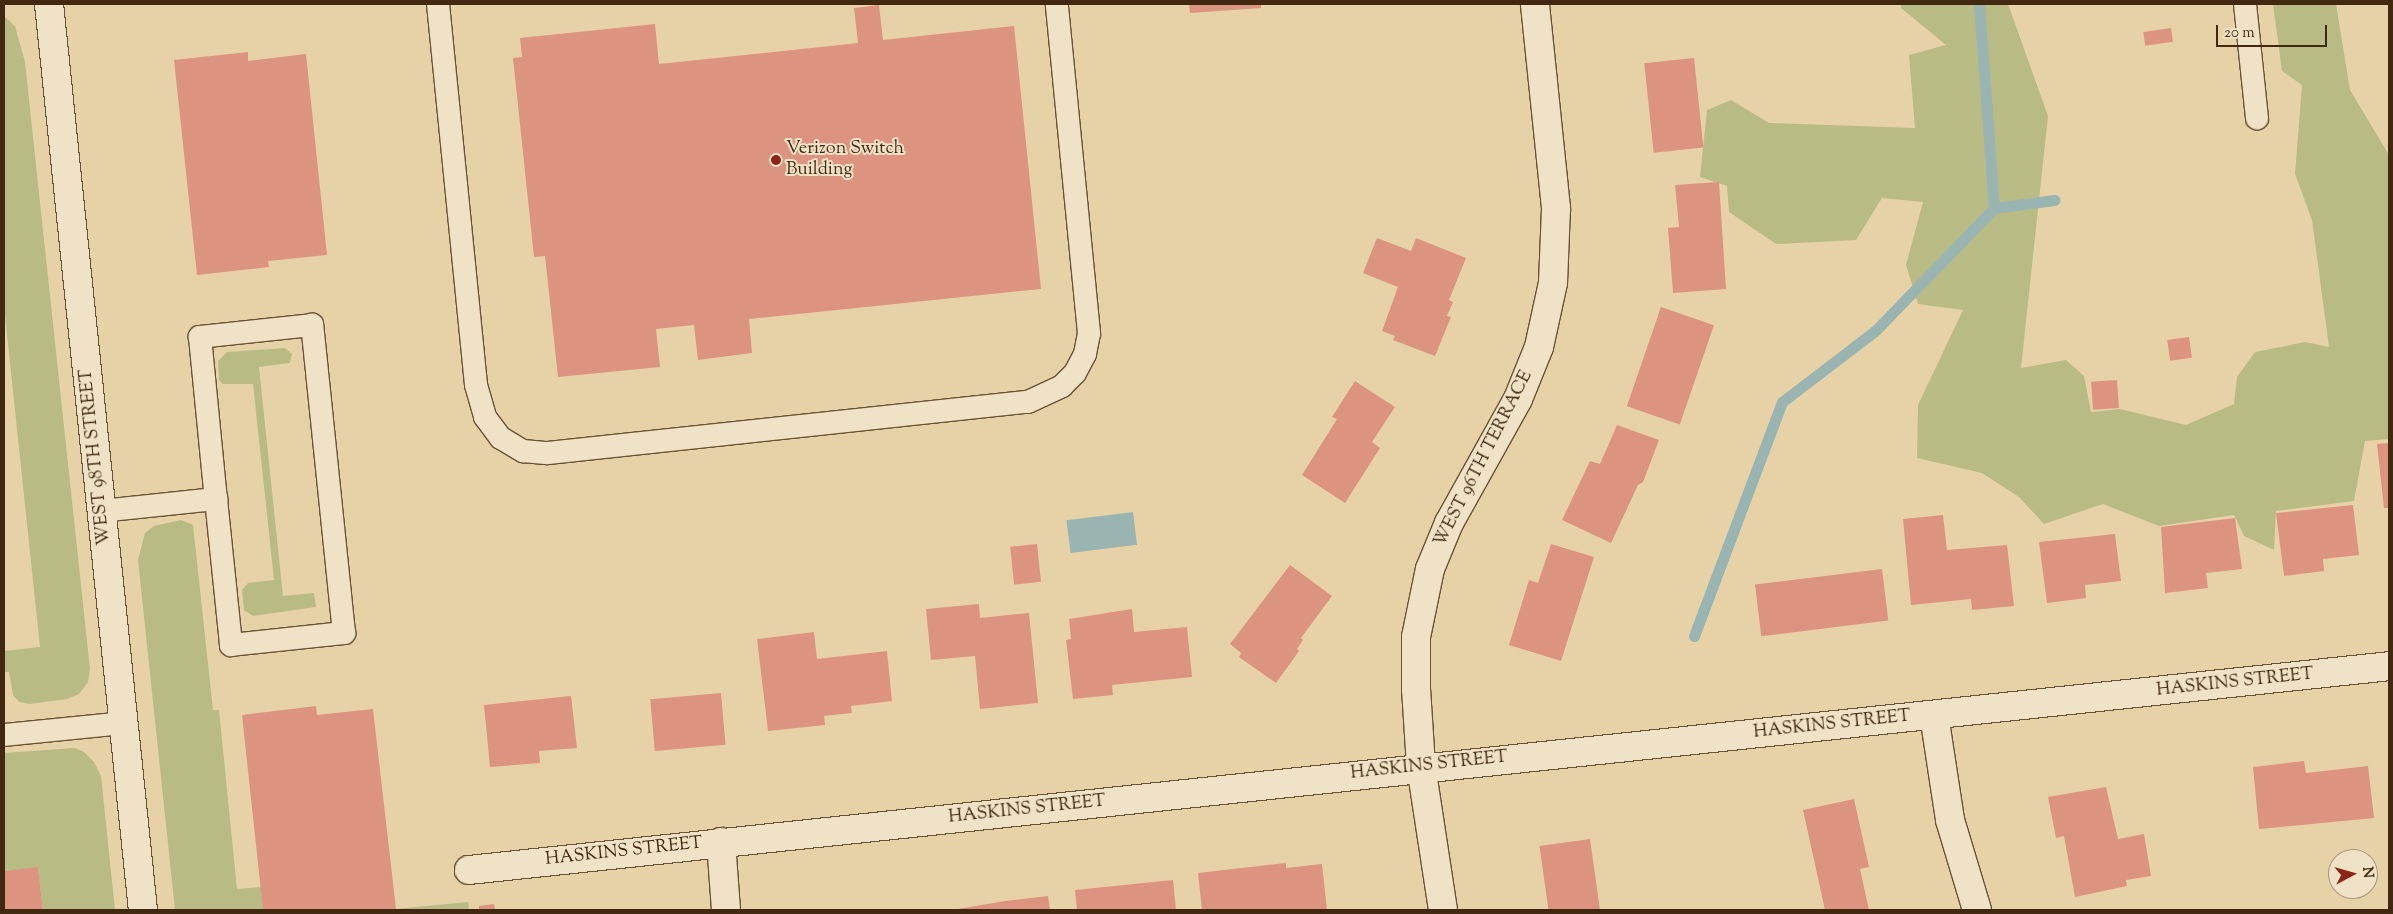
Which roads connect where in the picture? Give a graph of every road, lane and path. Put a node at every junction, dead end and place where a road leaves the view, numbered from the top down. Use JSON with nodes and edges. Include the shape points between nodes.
{"nodes":[{"id":1,"x":49,"y":4,"type":"edge"},
{"id":2,"x":438,"y":4,"type":"edge"},
{"id":3,"x":1058,"y":4,"type":"edge"},
{"id":4,"x":1535,"y":4,"type":"edge"},
{"id":5,"x":2245,"y":4,"type":"edge"},
{"id":6,"x":2257,"y":118,"type":"dead end"},
{"id":7,"x":216,"y":499,"type":"junction"},
{"id":8,"x":101,"y":511,"type":"junction"},
{"id":9,"x":2389,"y":666,"type":"edge"},
{"id":10,"x":1934,"y":715,"type":"junction"},
{"id":11,"x":124,"y":723,"type":"junction"},
{"id":12,"x":4,"y":736,"type":"edge"},
{"id":13,"x":1421,"y":766,"type":"junction"},
{"id":14,"x":721,"y":842,"type":"junction"},
{"id":15,"x":469,"y":870,"type":"dead end"},
{"id":16,"x":143,"y":910,"type":"edge"},
{"id":17,"x":726,"y":910,"type":"edge"},
{"id":18,"x":1443,"y":910,"type":"edge"},
{"id":19,"x":1977,"y":910,"type":"edge"}],
"edges":[{"from":1,"to":8,"type":"street","name":"WEST 98TH STREET"},
{"from":2,"to":3,"type":"lane","via":[[476,385],[485,417],[501,438],[522,451],[548,453],[1028,402],[1062,386],[1075,373],[1085,354],[1089,333]]},
{"from":4,"to":13,"type":"street","name":"WEST 96TH TERRACE","via":[[1556,208],[1553,283],[1539,347],[1518,398],[1449,523],[1430,569],[1416,637]]},
{"from":5,"to":6,"type":"lane"},
{"from":7,"to":7,"type":"lane","via":[[231,645],[344,633],[312,325],[200,336]]},
{"from":7,"to":8,"type":"lane"},
{"from":8,"to":11,"type":"street","name":"WEST 98TH STREET"},
{"from":9,"to":10,"type":"street","name":"HASKINS STREET"},
{"from":10,"to":13,"type":"street","name":"HASKINS STREET"},
{"from":10,"to":19,"type":"street","via":[[1950,820]]},
{"from":11,"to":12,"type":"lane"},
{"from":11,"to":16,"type":"street","name":"WEST 98TH STREET"},
{"from":13,"to":14,"type":"street","name":"HASKINS STREET"},
{"from":13,"to":18,"type":"street","name":"WEST 96TH TERRACE"},
{"from":14,"to":15,"type":"street","name":"HASKINS STREET"},
{"from":14,"to":17,"type":"street"}]}
